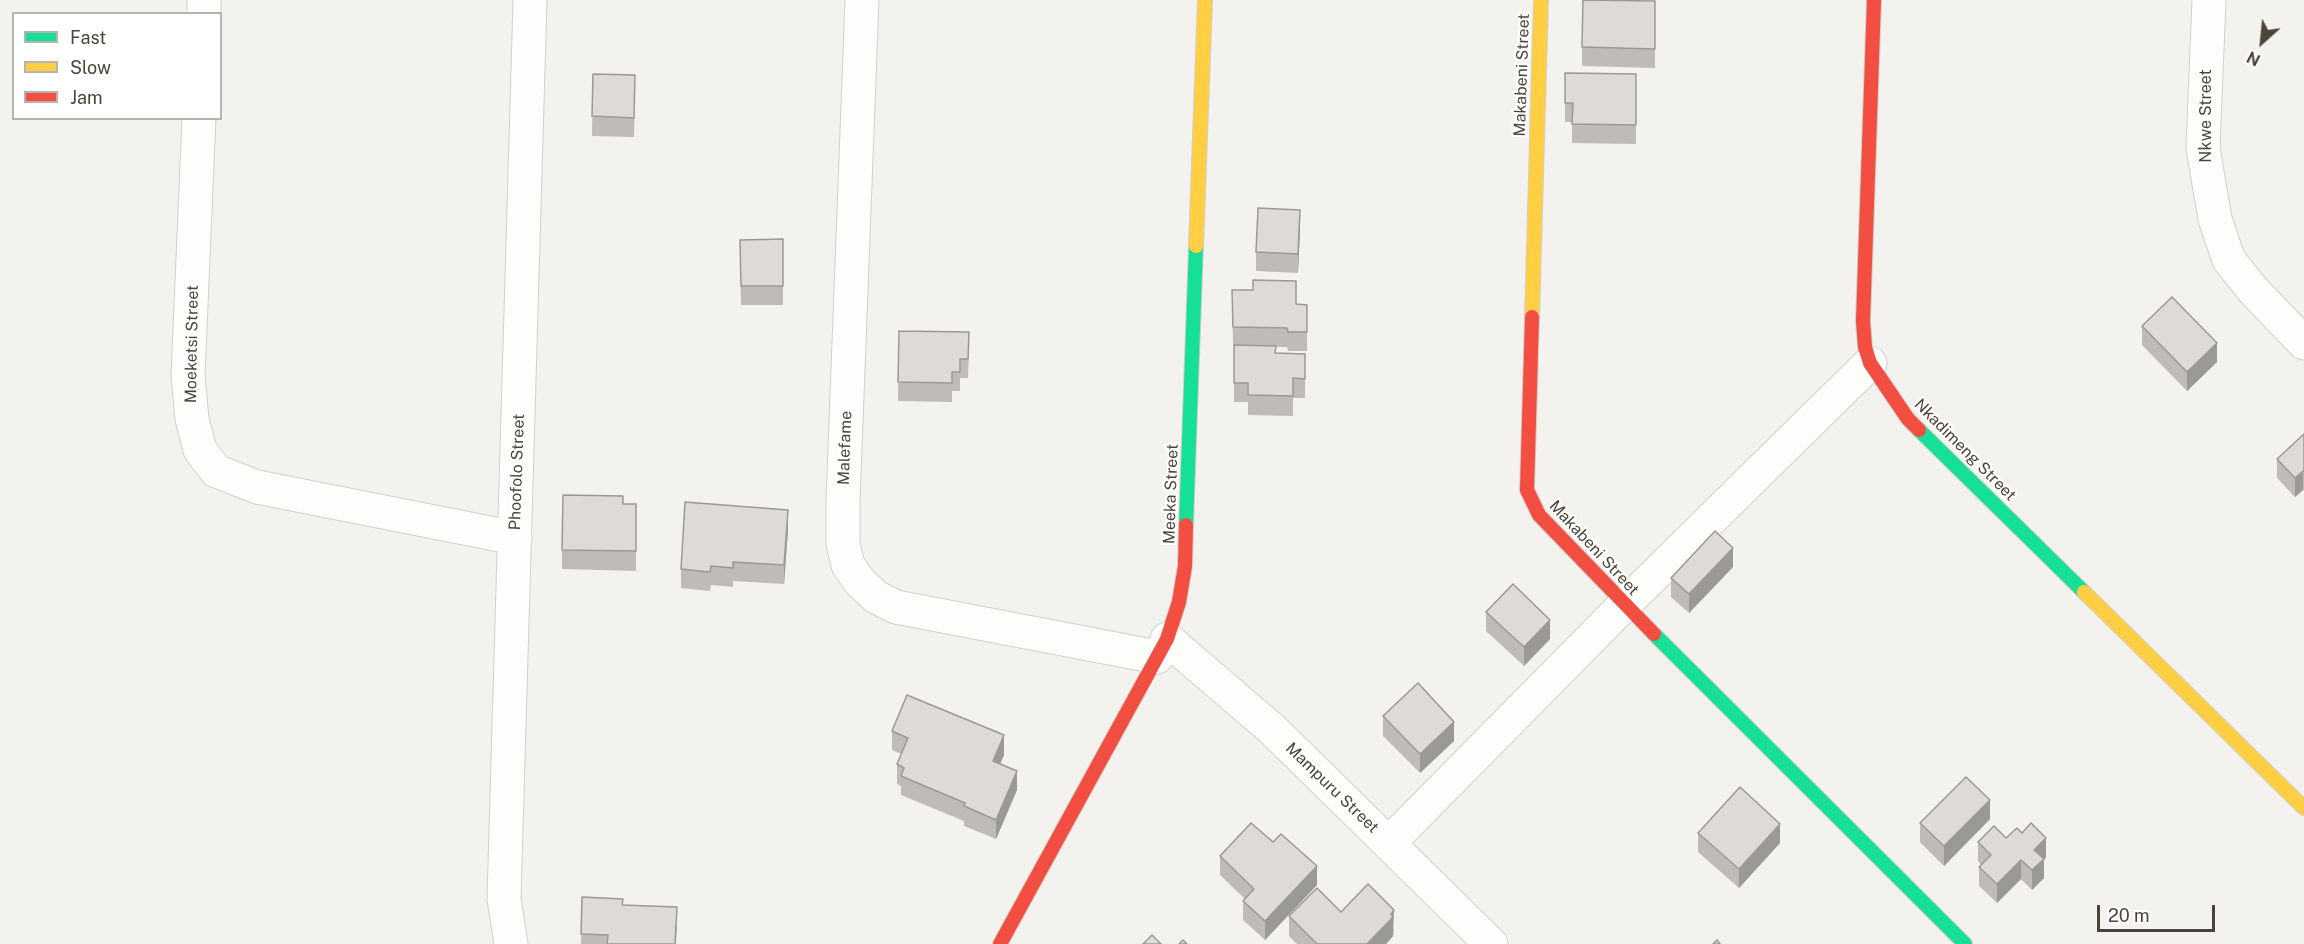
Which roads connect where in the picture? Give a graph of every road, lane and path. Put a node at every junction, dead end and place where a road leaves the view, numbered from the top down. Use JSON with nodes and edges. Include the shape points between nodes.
{"nodes":[{"id":1,"x":530,"y":0,"type":"edge"},
{"id":2,"x":862,"y":0,"type":"edge"},
{"id":3,"x":1205,"y":0,"type":"edge"},
{"id":4,"x":1541,"y":0,"type":"edge"},
{"id":5,"x":1874,"y":0,"type":"edge"},
{"id":6,"x":2209,"y":0,"type":"edge"},
{"id":7,"x":199,"y":120,"type":"edge"},
{"id":8,"x":2304,"y":343,"type":"edge"},
{"id":9,"x":1870,"y":363,"type":"junction"},
{"id":10,"x":515,"y":538,"type":"junction"},
{"id":11,"x":1624,"y":605,"type":"junction"},
{"id":12,"x":1162,"y":648,"type":"junction"},
{"id":13,"x":2304,"y":808,"type":"edge"},
{"id":14,"x":1389,"y":843,"type":"junction"},
{"id":15,"x":511,"y":944,"type":"edge"},
{"id":16,"x":1000,"y":944,"type":"edge"},
{"id":17,"x":1491,"y":944,"type":"edge"},
{"id":18,"x":1965,"y":944,"type":"edge"}],
"edges":[{"from":1,"to":10,"type":"street","name":"Phoofolo Street"},
{"from":2,"to":12,"type":"street","name":"Malefame","via":[[843,501],[843,544],[848,565],[876,597],[896,607]]},
{"from":3,"to":12,"type":"street","name":"Meeka Street","via":[[1185,566],[1179,602]]},
{"from":4,"to":11,"type":"street","name":"Makabeni Street","via":[[1527,490],[1539,515]]},
{"from":5,"to":9,"type":"street","name":"Nkadimeng Street","via":[[1863,321]]},
{"from":6,"to":8,"type":"street","name":"Nkwe Street","via":[[2203,148],[2215,219],[2229,260]]},
{"from":7,"to":10,"type":"street","name":"Moeketsi Street","via":[[189,375],[192,419],[200,450],[216,471],[257,487]]},
{"from":9,"to":11,"type":"street"},
{"from":9,"to":13,"type":"street","name":"Nkadimeng Street","via":[[1908,419]]},
{"from":10,"to":15,"type":"street","name":"Phoofolo Street","via":[[504,899]]},
{"from":11,"to":14,"type":"street"},
{"from":11,"to":18,"type":"street","name":"Makabeni Street"},
{"from":12,"to":14,"type":"street","name":"Mampuru Street","via":[[1273,730]]},
{"from":12,"to":16,"type":"street","name":"Meeka Street"},
{"from":14,"to":17,"type":"street","name":"Mampuru Street"}]}
